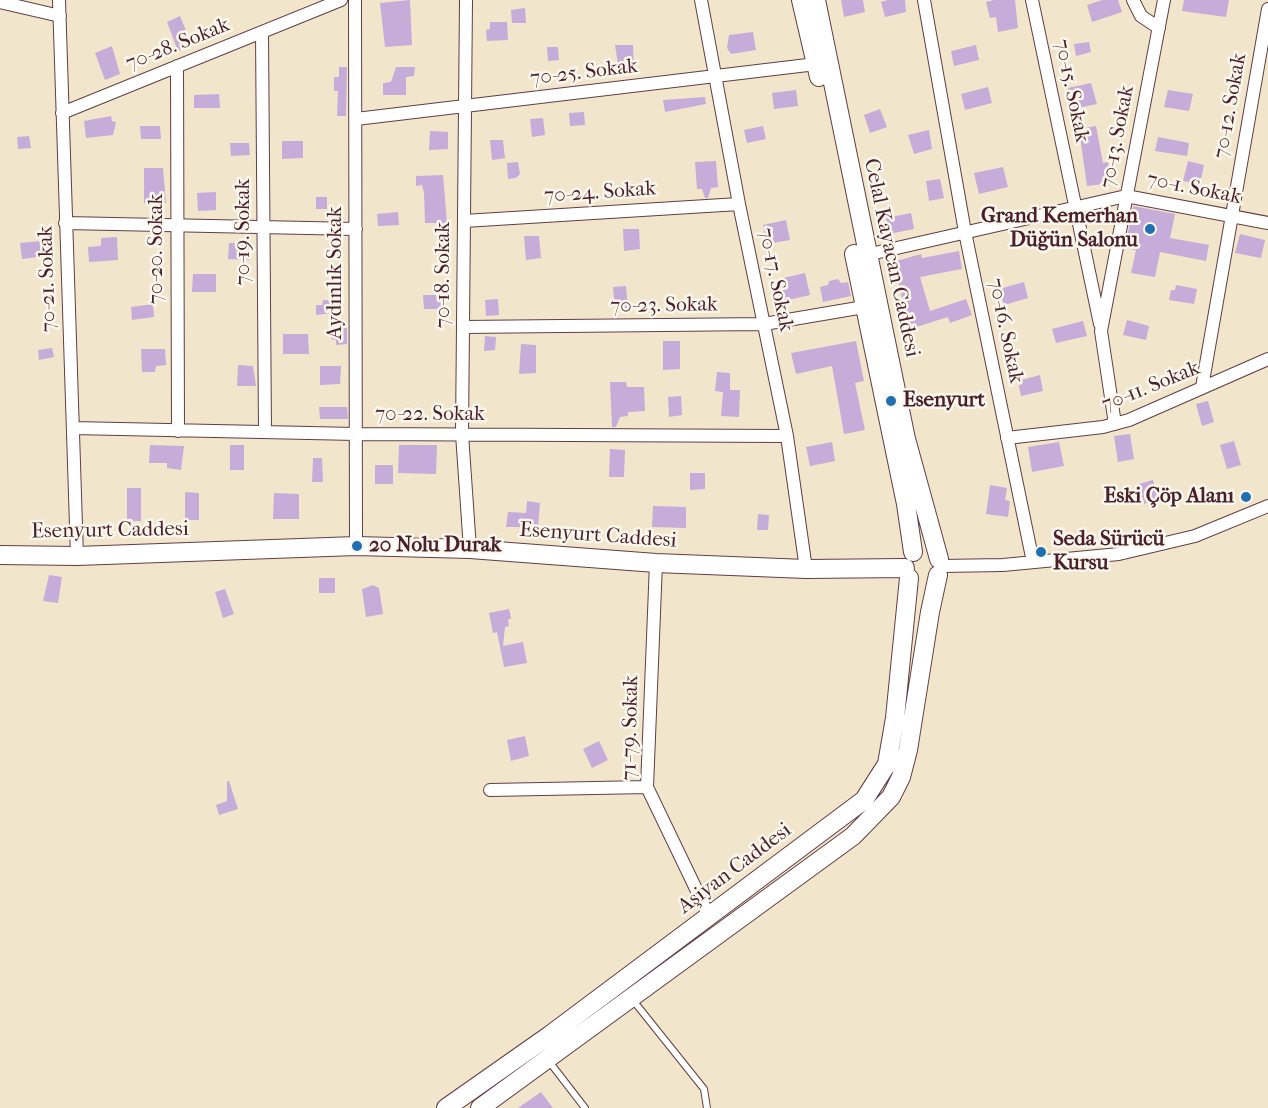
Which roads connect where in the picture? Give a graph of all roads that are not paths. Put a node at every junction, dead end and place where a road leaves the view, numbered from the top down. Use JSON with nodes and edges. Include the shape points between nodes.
{"nodes":[{"id":1,"x":59,"y":0,"type":"edge"},
{"id":2,"x":341,"y":0,"type":"edge"},
{"id":3,"x":355,"y":0,"type":"edge"},
{"id":4,"x":466,"y":0,"type":"edge"},
{"id":5,"x":701,"y":0,"type":"edge"},
{"id":6,"x":801,"y":0,"type":"edge"},
{"id":7,"x":816,"y":0,"type":"edge"},
{"id":8,"x":924,"y":0,"type":"edge"},
{"id":9,"x":1032,"y":0,"type":"edge"},
{"id":10,"x":1133,"y":0,"type":"edge"},
{"id":11,"x":1164,"y":0,"type":"edge"},
{"id":12,"x":0,"y":2,"type":"edge"},
{"id":13,"x":1268,"y":9,"type":"edge"},
{"id":14,"x":60,"y":16,"type":"junction"},
{"id":15,"x":1159,"y":28,"type":"junction"},
{"id":16,"x":262,"y":32,"type":"junction"},
{"id":17,"x":816,"y":64,"type":"junction"},
{"id":18,"x":177,"y":66,"type":"junction"},
{"id":19,"x":716,"y":78,"type":"junction"},
{"id":20,"x":465,"y":107,"type":"junction"},
{"id":21,"x":62,"y":113,"type":"junction"},
{"id":22,"x":356,"y":119,"type":"junction"},
{"id":23,"x":1126,"y":196,"type":"junction"},
{"id":24,"x":739,"y":204,"type":"junction"},
{"id":25,"x":1075,"y":207,"type":"junction"},
{"id":26,"x":1232,"y":217,"type":"junction"},
{"id":27,"x":464,"y":221,"type":"junction"},
{"id":28,"x":65,"y":223,"type":"junction"},
{"id":29,"x":1268,"y":224,"type":"edge"},
{"id":30,"x":177,"y":225,"type":"junction"},
{"id":31,"x":264,"y":227,"type":"junction"},
{"id":32,"x":356,"y":229,"type":"junction"},
{"id":33,"x":965,"y":232,"type":"junction"},
{"id":34,"x":866,"y":255,"type":"junction"},
{"id":35,"x":864,"y":307,"type":"junction"},
{"id":36,"x":764,"y":324,"type":"junction"},
{"id":37,"x":463,"y":327,"type":"junction"},
{"id":38,"x":1101,"y":331,"type":"junction"},
{"id":39,"x":1268,"y":359,"type":"edge"},
{"id":40,"x":1202,"y":387,"type":"junction"},
{"id":41,"x":1115,"y":424,"type":"junction"},
{"id":42,"x":74,"y":428,"type":"junction"},
{"id":43,"x":178,"y":430,"type":"junction"},
{"id":44,"x":265,"y":431,"type":"junction"},
{"id":45,"x":356,"y":434,"type":"junction"},
{"id":46,"x":462,"y":434,"type":"junction"},
{"id":47,"x":787,"y":436,"type":"junction"},
{"id":48,"x":1007,"y":438,"type":"junction"},
{"id":49,"x":1268,"y":506,"type":"edge"},
{"id":50,"x":356,"y":546,"type":"junction"},
{"id":51,"x":470,"y":549,"type":"junction"},
{"id":52,"x":0,"y":555,"type":"edge"},
{"id":53,"x":77,"y":556,"type":"junction"},
{"id":54,"x":1033,"y":562,"type":"junction"},
{"id":55,"x":657,"y":563,"type":"junction"},
{"id":56,"x":909,"y":566,"type":"junction"},
{"id":57,"x":940,"y":567,"type":"junction"},
{"id":58,"x":806,"y":569,"type":"junction"},
{"id":59,"x":647,"y":787,"type":"junction"},
{"id":60,"x":490,"y":790,"type":"dead end"},
{"id":61,"x":709,"y":916,"type":"junction"},
{"id":62,"x":631,"y":998,"type":"junction"},
{"id":63,"x":548,"y":1059,"type":"junction"},
{"id":64,"x":446,"y":1108,"type":"edge"},
{"id":65,"x":480,"y":1108,"type":"edge"},
{"id":66,"x":585,"y":1108,"type":"edge"},
{"id":67,"x":707,"y":1108,"type":"edge"}],
"edges":[{"from":1,"to":14,"type":"street","name":"70-21. Sokak"},
{"from":2,"to":16,"type":"street","name":"70-28. Sokak"},
{"from":3,"to":22,"type":"street","name":"Aydınlık Sokak"},
{"from":4,"to":20,"type":"street","name":"70-18. Sokak"},
{"from":5,"to":19,"type":"street","name":"70-17. Sokak"},
{"from":6,"to":17,"type":"street","name":"Celal Kayacan Caddesi"},
{"from":7,"to":34,"type":"street","name":"Celal Kayacan Caddesi"},
{"from":8,"to":33,"type":"street","name":"70-16. Sokak"},
{"from":9,"to":25,"type":"street","name":"70-15. Sokak"},
{"from":10,"to":15,"type":"street","via":[[1141,16]]},
{"from":11,"to":15,"type":"street","name":"70-13. Sokak"},
{"from":12,"to":14,"type":"street"},
{"from":13,"to":26,"type":"street","name":"70-12. Sokak"},
{"from":14,"to":21,"type":"street","name":"70-21. Sokak"},
{"from":15,"to":23,"type":"street","name":"70-13. Sokak"},
{"from":16,"to":18,"type":"street","name":"70-28. Sokak"},
{"from":16,"to":31,"type":"street","name":"70-19. Sokak"},
{"from":17,"to":19,"type":"street","name":"70-25. Sokak"},
{"from":17,"to":35,"type":"street","name":"Celal Kayacan Caddesi"},
{"from":18,"to":21,"type":"street","name":"70-28. Sokak"},
{"from":18,"to":30,"type":"street","name":"70-20. Sokak"},
{"from":19,"to":20,"type":"street","name":"70-25. Sokak"},
{"from":19,"to":24,"type":"street","name":"70-17. Sokak"},
{"from":20,"to":22,"type":"street","name":"70-25. Sokak"},
{"from":20,"to":27,"type":"street","name":"70-18. Sokak"},
{"from":21,"to":28,"type":"street","name":"70-21. Sokak"},
{"from":22,"to":32,"type":"street","name":"Aydınlık Sokak"},
{"from":23,"to":25,"type":"street","name":"70-1. Sokak"},
{"from":23,"to":26,"type":"street","name":"70-1. Sokak"},
{"from":23,"to":38,"type":"street","name":"70-13. Sokak"},
{"from":24,"to":27,"type":"street","name":"70-24. Sokak"},
{"from":24,"to":36,"type":"street","name":"70-17. Sokak"},
{"from":25,"to":33,"type":"street","name":"70-1. Sokak"},
{"from":25,"to":38,"type":"street","name":"70-15. Sokak"},
{"from":26,"to":29,"type":"street","name":"70-1. Sokak"},
{"from":26,"to":40,"type":"street","name":"70-12. Sokak"},
{"from":27,"to":37,"type":"street","name":"70-18. Sokak"},
{"from":28,"to":30,"type":"street"},
{"from":28,"to":42,"type":"street","name":"70-21. Sokak"},
{"from":30,"to":31,"type":"street"},
{"from":30,"to":43,"type":"street","name":"70-20. Sokak"},
{"from":31,"to":32,"type":"street"},
{"from":31,"to":44,"type":"street","name":"70-19. Sokak"},
{"from":32,"to":45,"type":"street","name":"Aydınlık Sokak"},
{"from":33,"to":34,"type":"street","name":"70-1. Sokak"},
{"from":33,"to":48,"type":"street","name":"70-16. Sokak"},
{"from":34,"to":57,"type":"street","name":"Celal Kayacan Caddesi","via":[[906,440]]},
{"from":35,"to":36,"type":"street","name":"70-23. Sokak"},
{"from":35,"to":56,"type":"street","name":"Celal Kayacan Caddesi","via":[[906,504]]},
{"from":36,"to":37,"type":"street","name":"70-23. Sokak"},
{"from":36,"to":47,"type":"street","name":"70-17. Sokak"},
{"from":37,"to":46,"type":"street","name":"70-18. Sokak"},
{"from":38,"to":41,"type":"street","name":"70-13. Sokak"},
{"from":39,"to":40,"type":"street","name":"70-11. Sokak"},
{"from":40,"to":41,"type":"street","name":"70-11. Sokak"},
{"from":41,"to":48,"type":"street","name":"70-11. Sokak"},
{"from":42,"to":43,"type":"street","name":"70-22. Sokak"},
{"from":42,"to":53,"type":"street","name":"70-21. Sokak"},
{"from":43,"to":44,"type":"street","name":"70-22. Sokak"},
{"from":44,"to":45,"type":"street","name":"70-22. Sokak"},
{"from":45,"to":46,"type":"street","name":"70-22. Sokak"},
{"from":45,"to":50,"type":"street","name":"Aydınlık Sokak"},
{"from":46,"to":47,"type":"street","name":"70-22. Sokak"},
{"from":46,"to":51,"type":"street","name":"70-18. Sokak"},
{"from":47,"to":58,"type":"street","name":"70-17. Sokak"},
{"from":48,"to":54,"type":"street","name":"70-16. Sokak"},
{"from":49,"to":54,"type":"street","via":[[1195,536],[1119,554]]},
{"from":50,"to":51,"type":"street","name":"Esenyurt Caddesi"},
{"from":50,"to":53,"type":"street","name":"Esenyurt Caddesi"},
{"from":51,"to":55,"type":"street","name":"Esenyurt Caddesi"},
{"from":52,"to":53,"type":"street","name":"Esenyurt Caddesi"},
{"from":54,"to":57,"type":"street"},
{"from":55,"to":58,"type":"street","name":"Esenyurt Caddesi"},
{"from":55,"to":59,"type":"street","name":"71-79. Sokak"},
{"from":56,"to":57,"type":"street","via":[[924,584]]},
{"from":56,"to":57,"type":"street","via":[[921,549],[930,550]]},
{"from":56,"to":58,"type":"street","name":"Esenyurt Caddesi"},
{"from":56,"to":61,"type":"street","name":"Aşiyan Caddesi","via":[[896,718],[887,764],[864,800]]},
{"from":57,"to":62,"type":"street","name":"Aşiyan Caddesi","via":[[908,750],[891,797],[853,836]]},
{"from":59,"to":60,"type":"street"},
{"from":59,"to":61,"type":"street","name":"71-79. Sokak"},
{"from":61,"to":64,"type":"street","name":"Aşiyan Caddesi"},
{"from":62,"to":63,"type":"street","name":"Aşiyan Caddesi"},
{"from":62,"to":67,"type":"lane","via":[[704,1089]]},
{"from":63,"to":65,"type":"street","name":"Aşiyan Caddesi"},
{"from":63,"to":66,"type":"lane"}]}
